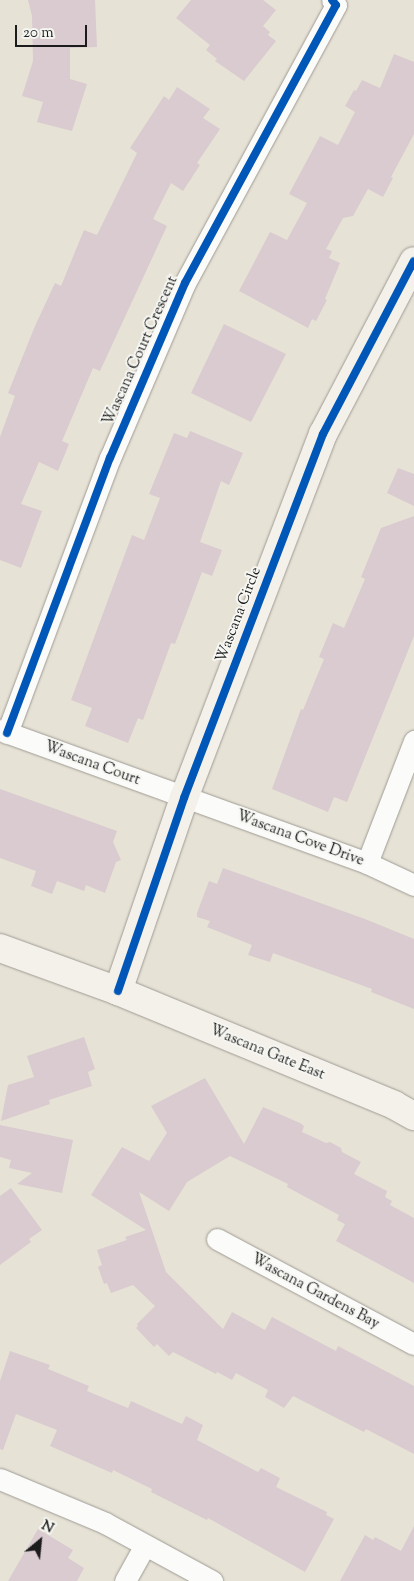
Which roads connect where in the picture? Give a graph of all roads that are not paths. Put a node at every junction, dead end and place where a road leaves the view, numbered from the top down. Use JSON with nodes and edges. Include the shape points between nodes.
{"nodes":[{"id":1,"x":332,"y":0,"type":"edge"},
{"id":2,"x":414,"y":261,"type":"edge"},
{"id":3,"x":3,"y":731,"type":"edge"},
{"id":4,"x":414,"y":741,"type":"edge"},
{"id":5,"x":184,"y":798,"type":"junction"},
{"id":6,"x":367,"y":863,"type":"junction"},
{"id":7,"x":414,"y":885,"type":"edge"},
{"id":8,"x":0,"y":948,"type":"edge"},
{"id":9,"x":118,"y":991,"type":"junction"},
{"id":10,"x":414,"y":1116,"type":"edge"},
{"id":11,"x":217,"y":1239,"type":"dead end"},
{"id":12,"x":414,"y":1344,"type":"edge"},
{"id":13,"x":0,"y":1479,"type":"edge"},
{"id":14,"x":144,"y":1545,"type":"junction"},
{"id":15,"x":126,"y":1581,"type":"edge"},
{"id":16,"x":212,"y":1581,"type":"edge"}],
"edges":[{"from":1,"to":3,"type":"street","name":"Wascana Court Crescent","via":[[336,5],[185,283],[110,458]]},
{"from":2,"to":5,"type":"street","name":"Wascana Circle","via":[[323,434]]},
{"from":3,"to":5,"type":"street","name":"Wascana Court"},
{"from":4,"to":6,"type":"street"},
{"from":5,"to":6,"type":"street","name":"Wascana Cove Drive"},
{"from":5,"to":9,"type":"street","name":"Wascana Circle"},
{"from":6,"to":7,"type":"street","name":"Wascana Cove Drive"},
{"from":8,"to":9,"type":"street"},
{"from":9,"to":10,"type":"street","name":"Wascana Gate East"},
{"from":11,"to":12,"type":"street","name":"Wascana Gardens Bay"},
{"from":13,"to":14,"type":"street","via":[[105,1523]]},
{"from":14,"to":15,"type":"street"},
{"from":14,"to":16,"type":"street"}]}
